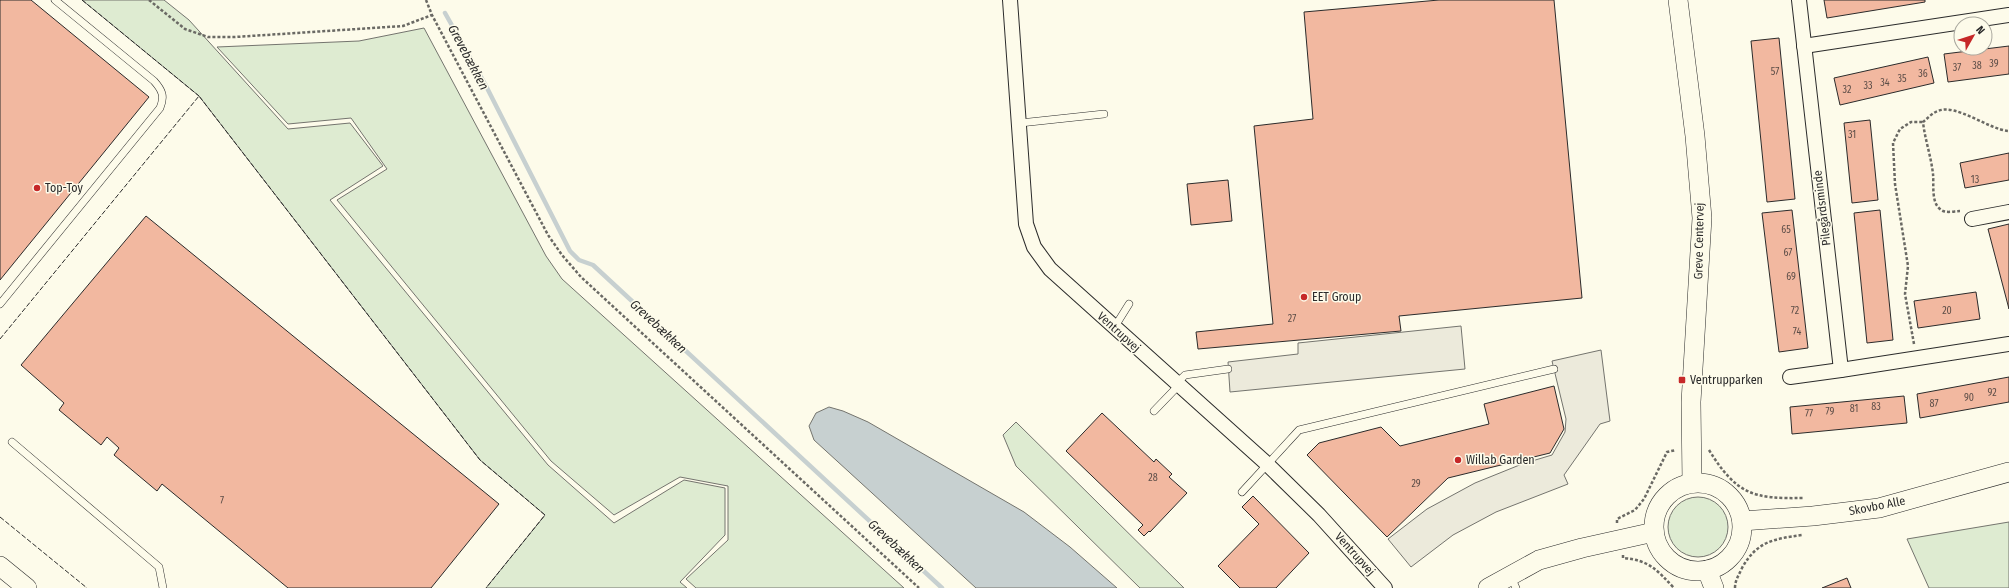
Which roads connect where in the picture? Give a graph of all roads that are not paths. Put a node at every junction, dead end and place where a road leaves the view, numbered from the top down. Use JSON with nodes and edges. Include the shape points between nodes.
{"nodes":[{"id":1,"x":55,"y":0,"type":"edge"},
{"id":2,"x":1010,"y":0,"type":"edge"},
{"id":3,"x":1678,"y":0,"type":"edge"},
{"id":4,"x":1799,"y":0,"type":"edge"},
{"id":5,"x":2009,"y":15,"type":"edge"},
{"id":6,"x":1804,"y":46,"type":"junction"},
{"id":7,"x":1104,"y":114,"type":"dead end"},
{"id":8,"x":1020,"y":123,"type":"junction"},
{"id":9,"x":2009,"y":212,"type":"edge"},
{"id":10,"x":1972,"y":219,"type":"road end"},
{"id":11,"x":0,"y":304,"type":"edge"},
{"id":12,"x":1129,"y":304,"type":"dead end"},
{"id":13,"x":1114,"y":328,"type":"junction"},
{"id":14,"x":2009,"y":344,"type":"edge"},
{"id":15,"x":1228,"y":368,"type":"dead end"},
{"id":16,"x":1554,"y":369,"type":"dead end"},
{"id":17,"x":1841,"y":370,"type":"junction"},
{"id":18,"x":1790,"y":377,"type":"dead end"},
{"id":19,"x":1178,"y":384,"type":"junction"},
{"id":20,"x":1154,"y":411,"type":"dead end"},
{"id":21,"x":12,"y":442,"type":"dead end"},
{"id":22,"x":1266,"y":464,"type":"junction"},
{"id":23,"x":2009,"y":472,"type":"edge"},
{"id":24,"x":1692,"y":483,"type":"junction"},
{"id":25,"x":1242,"y":492,"type":"dead end"},
{"id":26,"x":1742,"y":521,"type":"junction"},
{"id":27,"x":1654,"y":532,"type":"junction"},
{"id":28,"x":0,"y":566,"type":"edge"},
{"id":29,"x":1707,"y":570,"type":"junction"},
{"id":30,"x":1513,"y":582,"type":"edge"},
{"id":31,"x":26,"y":588,"type":"edge"},
{"id":32,"x":164,"y":588,"type":"edge"},
{"id":33,"x":1385,"y":588,"type":"edge"},
{"id":34,"x":1488,"y":588,"type":"edge"},
{"id":35,"x":1714,"y":588,"type":"edge"}],
"edges":[{"from":1,"to":11,"type":"lane","via":[[154,81],[161,90],[163,99],[160,108]]},
{"from":2,"to":8,"type":"street","name":"Ventrupvej"},
{"from":3,"to":24,"type":"street","name":"Greve Centervej","via":[[1695,136],[1702,218],[1691,402]]},
{"from":4,"to":6,"type":"street","name":"Pilegårdsminde"},
{"from":5,"to":6,"type":"street"},
{"from":6,"to":17,"type":"street","name":"Pilegårdsminde"},
{"from":7,"to":8,"type":"lane"},
{"from":8,"to":13,"type":"street","name":"Ventrupvej","via":[[1026,224],[1034,247],[1050,269]]},
{"from":9,"to":10,"type":"street"},
{"from":12,"to":13,"type":"lane"},
{"from":13,"to":19,"type":"street","name":"Ventrupvej"},
{"from":14,"to":17,"type":"street"},
{"from":15,"to":19,"type":"lane","via":[[1185,375]]},
{"from":16,"to":22,"type":"lane","via":[[1299,430]]},
{"from":17,"to":18,"type":"street"},
{"from":19,"to":20,"type":"lane"},
{"from":19,"to":22,"type":"street","name":"Ventrupvej"},
{"from":21,"to":32,"type":"lane","via":[[159,567]]},
{"from":22,"to":25,"type":"lane"},
{"from":22,"to":33,"type":"street","name":"Ventrupvej","via":[[1319,515]]},
{"from":23,"to":26,"type":"street","name":"Skovbo Alle","via":[[1879,508]]},
{"from":24,"to":26,"type":"street","via":[[1719,488],[1730,496],[1738,508]]},
{"from":24,"to":27,"type":"street","via":[[1676,489],[1663,500],[1656,515]]},
{"from":26,"to":29,"type":"street","via":[[1742,534],[1734,552],[1720,566]]},
{"from":27,"to":29,"type":"street","via":[[1658,546],[1667,558],[1679,567],[1693,571]]},
{"from":27,"to":30,"type":"street","via":[[1539,560]]},
{"from":28,"to":31,"type":"street"},
{"from":29,"to":35,"type":"street"},
{"from":30,"to":34,"type":"street"}]}
